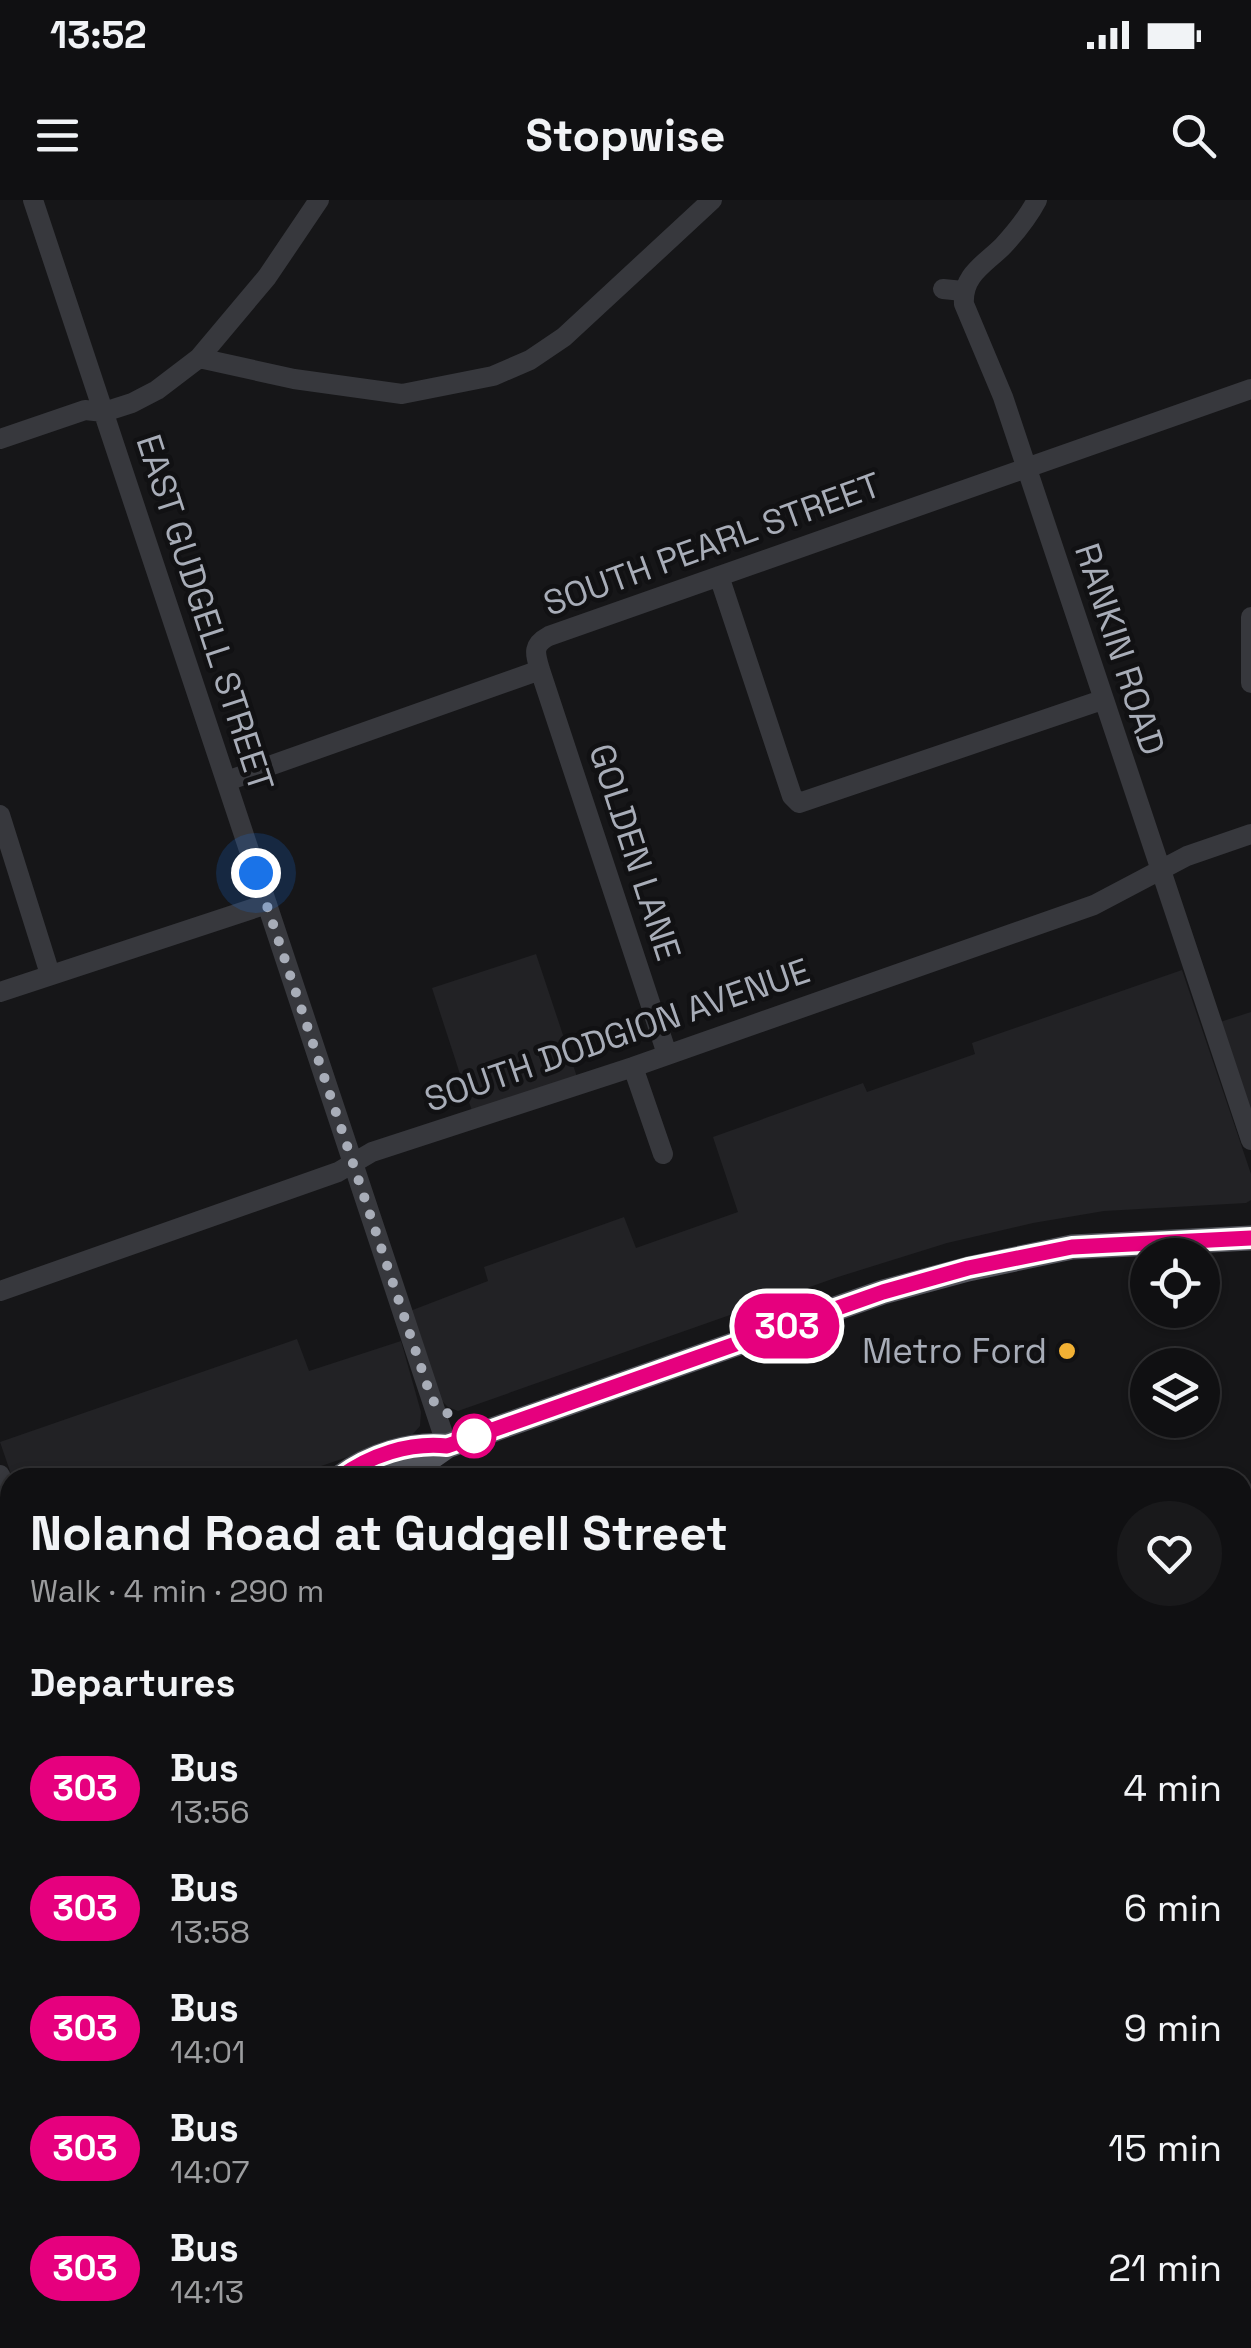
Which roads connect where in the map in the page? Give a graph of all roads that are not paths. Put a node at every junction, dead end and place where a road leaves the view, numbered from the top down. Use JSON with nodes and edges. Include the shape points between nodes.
{"nodes":[{"id":1,"x":34,"y":200,"type":"edge"},
{"id":2,"x":319,"y":200,"type":"edge"},
{"id":3,"x":712,"y":200,"type":"edge"},
{"id":4,"x":1037,"y":200,"type":"edge"},
{"id":5,"x":199,"y":358,"type":"junction"},
{"id":6,"x":1251,"y":388,"type":"edge"},
{"id":7,"x":104,"y":412,"type":"junction"},
{"id":8,"x":0,"y":439,"type":"edge"},
{"id":9,"x":1025,"y":466,"type":"junction"},
{"id":10,"x":719,"y":576,"type":"junction"},
{"id":11,"x":1251,"y":617,"type":"edge"},
{"id":12,"x":540,"y":670,"type":"junction"},
{"id":13,"x":1251,"y":683,"type":"edge"},
{"id":14,"x":1102,"y":700,"type":"junction"},
{"id":15,"x":227,"y":781,"type":"junction"},
{"id":16,"x":0,"y":815,"type":"edge"},
{"id":17,"x":1251,"y":834,"type":"edge"},
{"id":18,"x":1160,"y":872,"type":"junction"},
{"id":19,"x":266,"y":904,"type":"junction"},
{"id":20,"x":50,"y":974,"type":"junction"},
{"id":21,"x":0,"y":992,"type":"edge"},
{"id":22,"x":667,"y":1054,"type":"junction"},
{"id":23,"x":633,"y":1066,"type":"junction"},
{"id":24,"x":1251,"y":1140,"type":"edge"},
{"id":25,"x":663,"y":1154,"type":"dead end"},
{"id":26,"x":352,"y":1164,"type":"junction"},
{"id":27,"x":1251,"y":1238,"type":"edge"},
{"id":28,"x":0,"y":1291,"type":"edge"},
{"id":29,"x":447,"y":1446,"type":"junction"},
{"id":30,"x":356,"y":1468,"type":"edge"},
{"id":31,"x":405,"y":1468,"type":"edge"}],
"edges":[{"from":1,"to":7,"type":"street","name":"EAST GUDGELL STREET"},
{"from":2,"to":5,"type":"street"},
{"from":3,"to":5,"type":"street","via":[[564,337],[493,376],[402,394]]},
{"from":4,"to":9,"type":"street","name":"RANKIN ROAD","via":[[1004,245],[953,290],[1004,396]]},
{"from":5,"to":7,"type":"street","via":[[157,390]]},
{"from":6,"to":9,"type":"street","name":"SOUTH PEARL STREET"},
{"from":7,"to":8,"type":"street","via":[[85,410]]},
{"from":7,"to":15,"type":"street","name":"EAST GUDGELL STREET"},
{"from":9,"to":10,"type":"street","name":"SOUTH PEARL STREET"},
{"from":9,"to":14,"type":"street","name":"RANKIN ROAD"},
{"from":10,"to":12,"type":"street","name":"SOUTH PEARL STREET","via":[[541,640],[534,651]]},
{"from":10,"to":14,"type":"street","via":[[799,804]]},
{"from":11,"to":13,"type":"street"},
{"from":12,"to":15,"type":"street","name":"SOUTH PEARL STREET"},
{"from":12,"to":22,"type":"street","name":"GOLDEN LANE"},
{"from":14,"to":18,"type":"street","name":"RANKIN ROAD"},
{"from":15,"to":19,"type":"street","name":"EAST GUDGELL STREET"},
{"from":16,"to":20,"type":"street"},
{"from":17,"to":18,"type":"street","name":"SOUTH DODGION AVENUE"},
{"from":18,"to":22,"type":"street","name":"SOUTH DODGION AVENUE","via":[[1094,905]]},
{"from":18,"to":24,"type":"street","name":"RANKIN ROAD"},
{"from":19,"to":20,"type":"street"},
{"from":19,"to":26,"type":"street","name":"EAST GUDGELL STREET"},
{"from":20,"to":21,"type":"street"},
{"from":22,"to":23,"type":"street","name":"SOUTH DODGION AVENUE"},
{"from":23,"to":25,"type":"street"},
{"from":23,"to":26,"type":"street","name":"SOUTH DODGION AVENUE"},
{"from":26,"to":28,"type":"street","name":"SOUTH DODGION AVENUE"},
{"from":26,"to":29,"type":"street","name":"EAST GUDGELL STREET"},
{"from":27,"to":29,"type":"main road","via":[[1072,1247],[968,1268]]},
{"from":29,"to":30,"type":"main road","via":[[420,1444]]},
{"from":29,"to":31,"type":"main road"}]}
